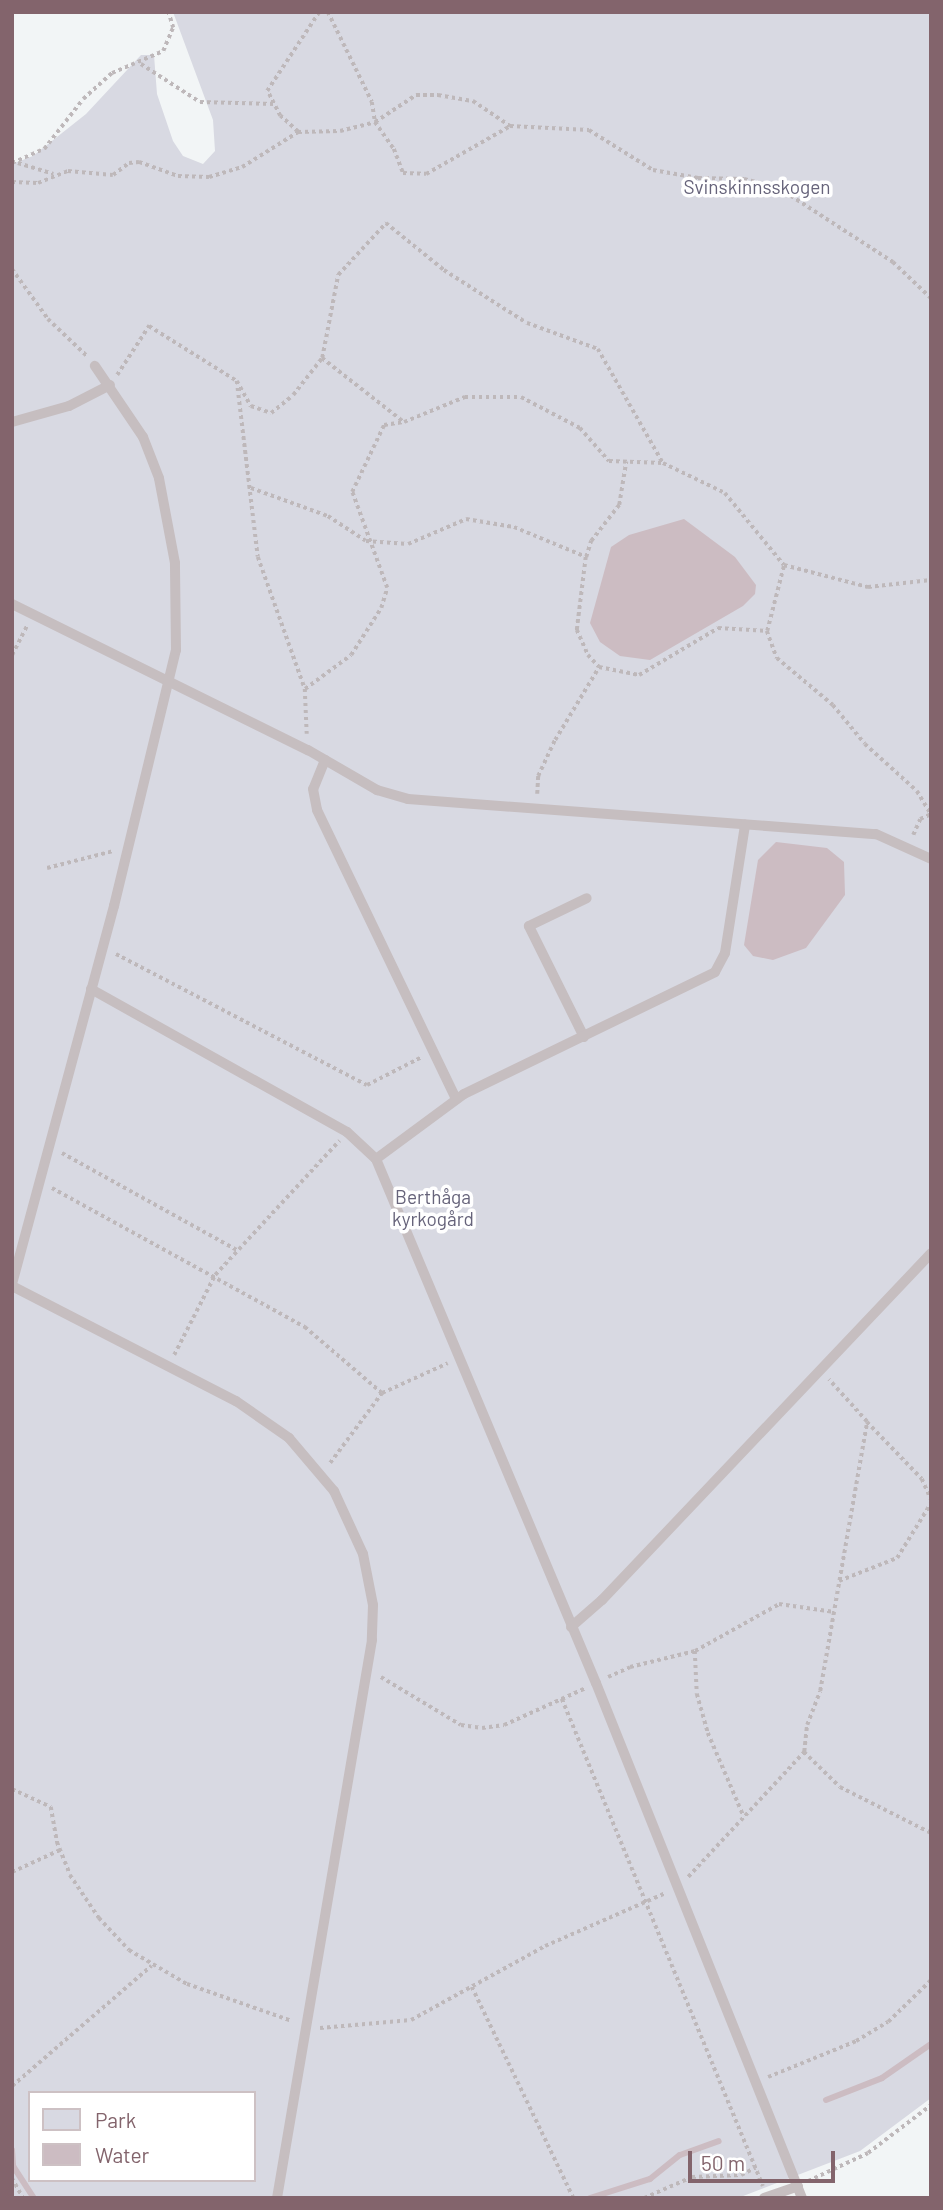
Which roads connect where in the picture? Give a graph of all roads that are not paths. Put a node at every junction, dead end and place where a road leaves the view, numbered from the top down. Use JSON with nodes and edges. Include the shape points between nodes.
{"nodes":[{"id":1,"x":95,"y":366,"type":"road end"},
{"id":2,"x":110,"y":385,"type":"junction"},
{"id":3,"x":12,"y":422,"type":"edge"},
{"id":4,"x":12,"y":604,"type":"edge"},
{"id":5,"x":171,"y":681,"type":"junction"},
{"id":6,"x":325,"y":760,"type":"junction"},
{"id":7,"x":745,"y":825,"type":"junction"},
{"id":8,"x":931,"y":859,"type":"edge"},
{"id":9,"x":587,"y":898,"type":"dead end"},
{"id":10,"x":91,"y":989,"type":"junction"},
{"id":11,"x":584,"y":1037,"type":"junction"},
{"id":12,"x":456,"y":1099,"type":"junction"},
{"id":13,"x":376,"y":1159,"type":"junction"},
{"id":14,"x":931,"y":1254,"type":"edge"},
{"id":15,"x":12,"y":1285,"type":"edge"},
{"id":16,"x":571,"y":1627,"type":"junction"},
{"id":17,"x":798,"y":2186,"type":"junction"},
{"id":18,"x":766,"y":2197,"type":"edge"},
{"id":19,"x":276,"y":2198,"type":"edge"},
{"id":20,"x":802,"y":2198,"type":"edge"}],
"edges":[{"from":1,"to":2,"type":"lane"},
{"from":2,"to":3,"type":"lane","via":[[69,406]]},
{"from":2,"to":5,"type":"lane","via":[[152,456],[170,521],[177,589]]},
{"from":4,"to":5,"type":"lane"},
{"from":5,"to":6,"type":"lane"},
{"from":5,"to":10,"type":"lane"},
{"from":6,"to":7,"type":"lane","via":[[377,790],[408,799]]},
{"from":6,"to":12,"type":"lane","via":[[313,789],[317,810]]},
{"from":7,"to":8,"type":"lane","via":[[876,834]]},
{"from":7,"to":11,"type":"lane","via":[[719,967],[702,980]]},
{"from":9,"to":11,"type":"lane","via":[[529,926]]},
{"from":10,"to":13,"type":"lane","via":[[347,1132]]},
{"from":10,"to":15,"type":"lane"},
{"from":11,"to":12,"type":"lane"},
{"from":12,"to":13,"type":"lane"},
{"from":13,"to":16,"type":"lane"},
{"from":14,"to":16,"type":"lane","via":[[602,1600]]},
{"from":15,"to":19,"type":"lane","via":[[267,1421],[322,1474],[347,1516],[366,1568],[374,1617],[368,1670]]},
{"from":16,"to":17,"type":"lane"},
{"from":17,"to":18,"type":"lane"},
{"from":17,"to":20,"type":"lane"}]}
